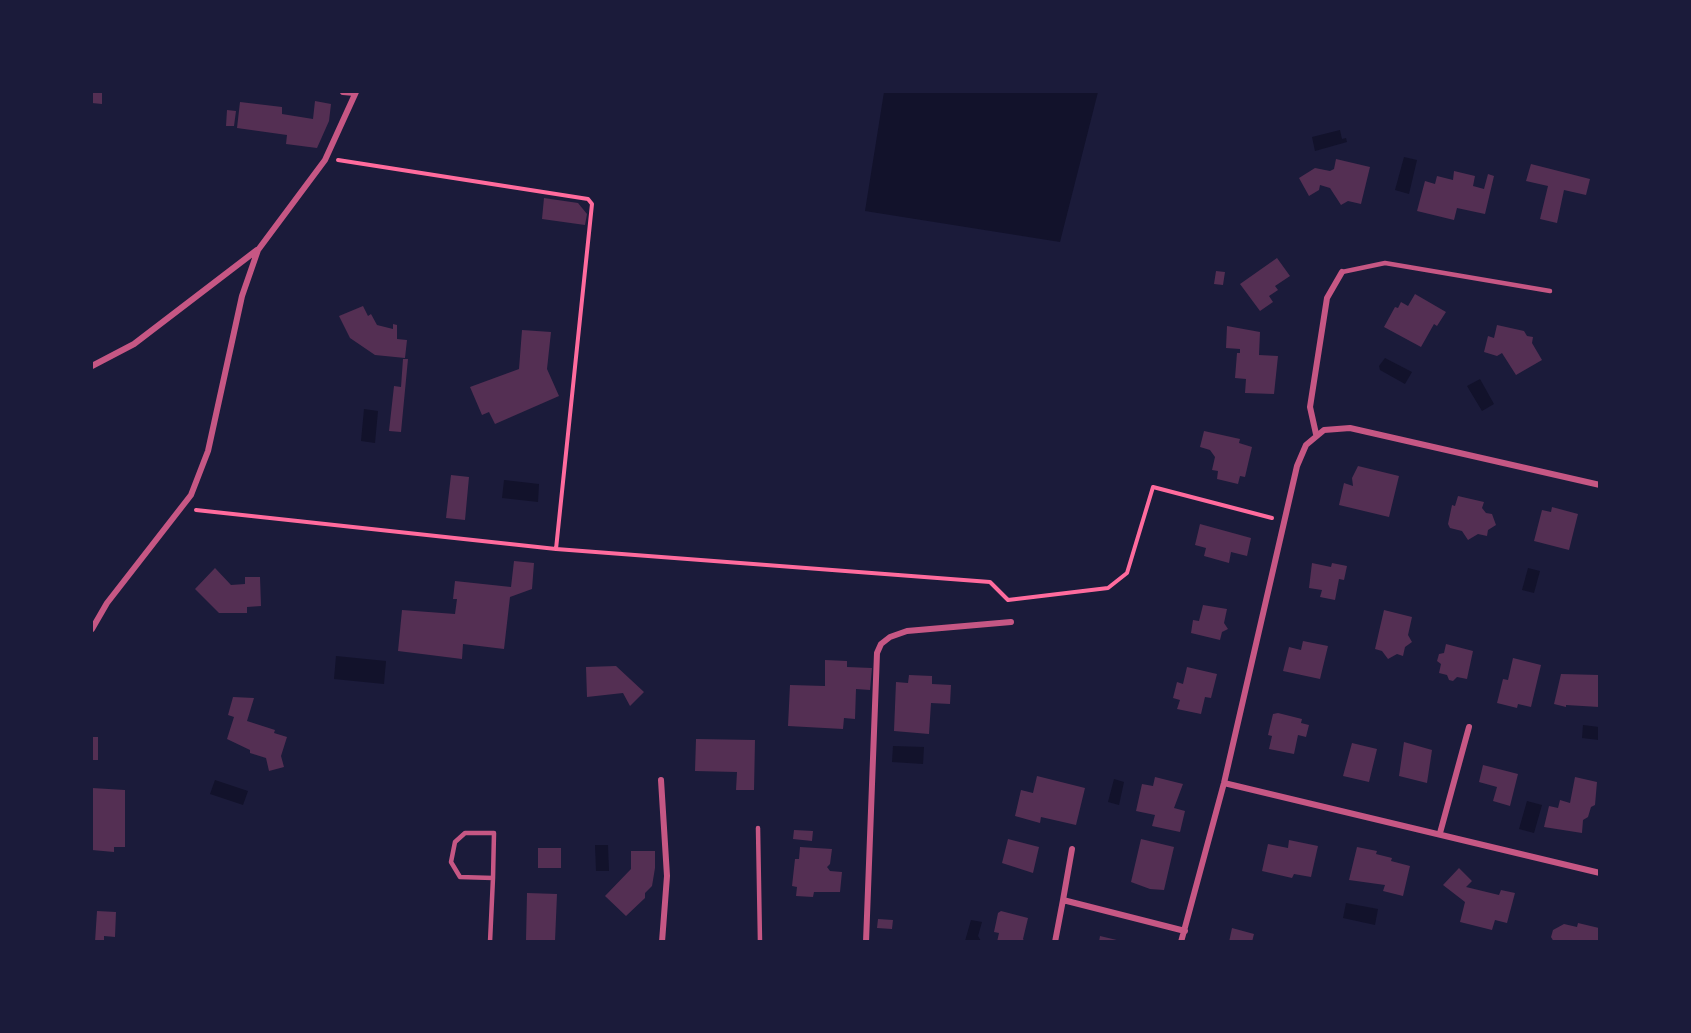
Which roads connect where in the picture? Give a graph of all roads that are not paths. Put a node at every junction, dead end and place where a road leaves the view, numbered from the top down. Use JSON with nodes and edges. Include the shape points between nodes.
{"nodes":[{"id":1,"x":343,"y":92,"type":"edge"},
{"id":2,"x":356,"y":92,"type":"edge"},
{"id":3,"x":258,"y":250,"type":"junction"},
{"id":4,"x":1342,"y":272,"type":"joint"},
{"id":5,"x":1550,"y":291,"type":"dead end"},
{"id":6,"x":92,"y":366,"type":"edge"},
{"id":7,"x":1316,"y":435,"type":"junction"},
{"id":8,"x":1599,"y":485,"type":"edge"},
{"id":9,"x":1011,"y":622,"type":"dead end"},
{"id":10,"x":92,"y":629,"type":"edge"},
{"id":11,"x":1469,"y":727,"type":"dead end"},
{"id":12,"x":661,"y":780,"type":"dead end"},
{"id":13,"x":1224,"y":783,"type":"junction"},
{"id":14,"x":758,"y":828,"type":"dead end"},
{"id":15,"x":1440,"y":833,"type":"junction"},
{"id":16,"x":1072,"y":849,"type":"dead end"},
{"id":17,"x":1599,"y":873,"type":"edge"},
{"id":18,"x":493,"y":878,"type":"junction"},
{"id":19,"x":1063,"y":900,"type":"junction"},
{"id":20,"x":1185,"y":931,"type":"junction"},
{"id":21,"x":490,"y":942,"type":"edge"},
{"id":22,"x":663,"y":942,"type":"edge"},
{"id":23,"x":760,"y":942,"type":"edge"},
{"id":24,"x":866,"y":942,"type":"edge"},
{"id":25,"x":1054,"y":942,"type":"edge"},
{"id":26,"x":1181,"y":942,"type":"edge"}],
"edges":[{"from":1,"to":2,"type":"street"},
{"from":2,"to":3,"type":"street","via":[[325,160]]},
{"from":3,"to":6,"type":"street","via":[[134,344]]},
{"from":3,"to":10,"type":"street","via":[[242,296],[208,451],[191,495],[106,603]]},
{"from":4,"to":5,"type":"lane","via":[[1385,263]]},
{"from":4,"to":7,"type":"street","via":[[1327,298],[1310,407]]},
{"from":7,"to":8,"type":"street","via":[[1324,430],[1350,428]]},
{"from":7,"to":13,"type":"street","via":[[1300,454]]},
{"from":9,"to":24,"type":"street","via":[[907,631],[881,644],[877,653]]},
{"from":11,"to":15,"type":"street"},
{"from":12,"to":22,"type":"street","via":[[667,876]]},
{"from":13,"to":15,"type":"street"},
{"from":13,"to":20,"type":"street"},
{"from":14,"to":23,"type":"lane"},
{"from":15,"to":17,"type":"street"},
{"from":16,"to":19,"type":"street"},
{"from":18,"to":18,"type":"lane","via":[[494,833],[465,833],[455,842],[451,862],[460,877]]},
{"from":18,"to":21,"type":"lane"},
{"from":19,"to":20,"type":"street"},
{"from":19,"to":25,"type":"street"},
{"from":20,"to":26,"type":"street"}]}
